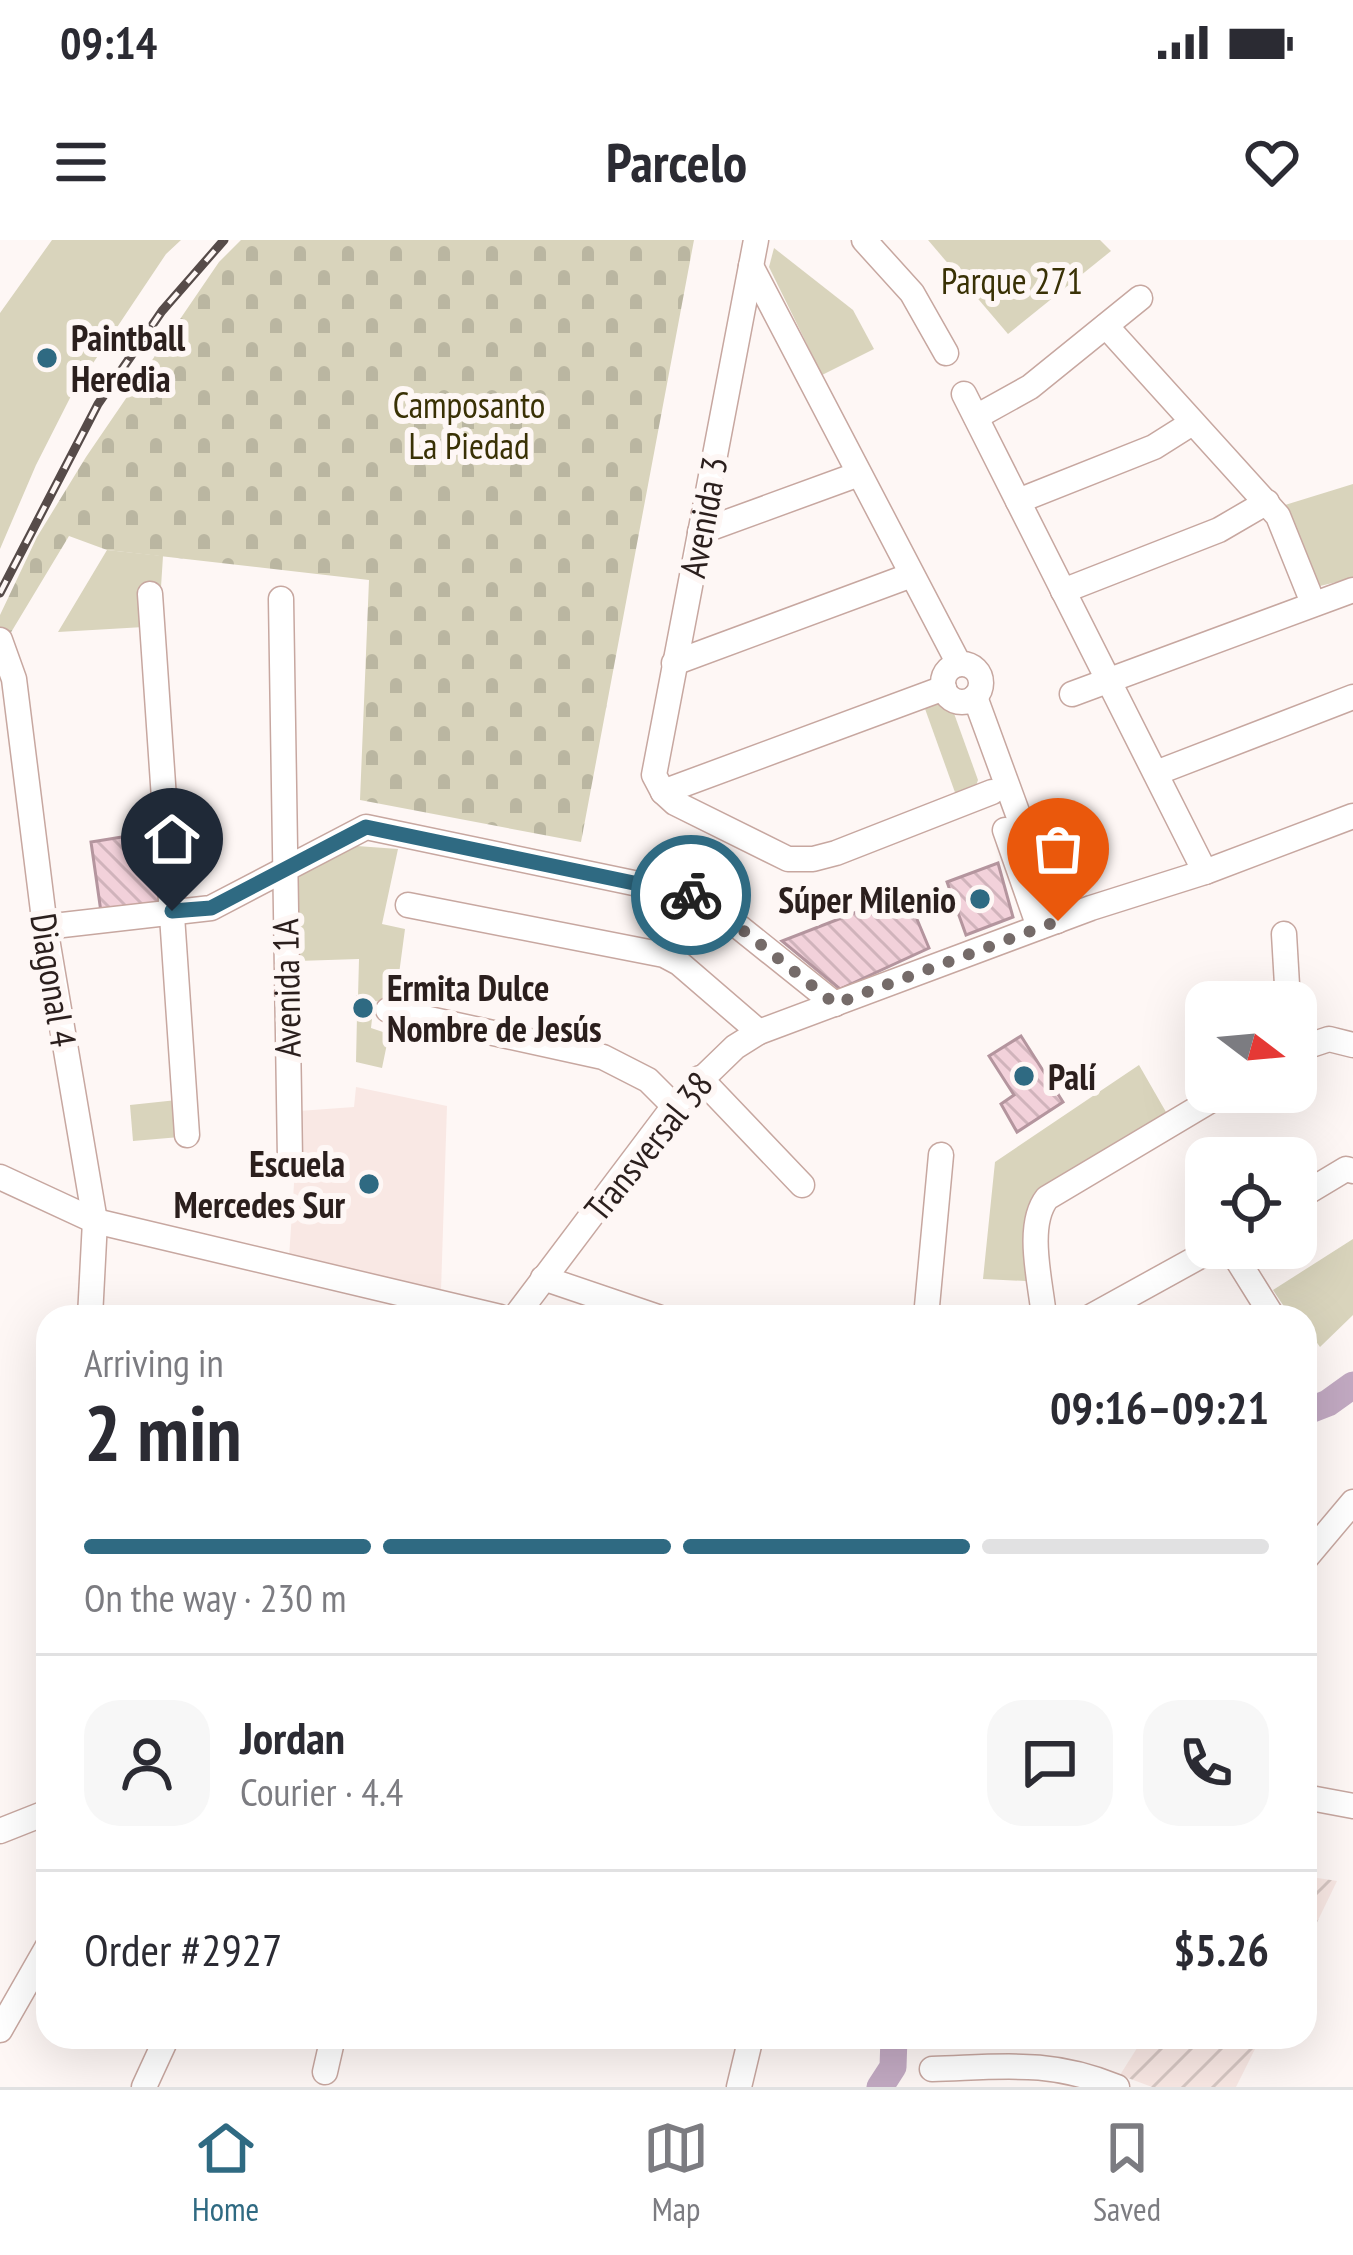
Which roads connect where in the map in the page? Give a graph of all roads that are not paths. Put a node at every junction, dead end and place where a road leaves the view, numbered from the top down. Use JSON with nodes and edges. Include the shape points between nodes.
{"nodes":[{"id":1,"x":756,"y":240,"type":"edge"},
{"id":2,"x":864,"y":240,"type":"edge"},
{"id":3,"x":749,"y":276,"type":"junction"},
{"id":4,"x":1140,"y":298,"type":"dead end"},
{"id":5,"x":1106,"y":326,"type":"junction"},
{"id":6,"x":946,"y":353,"type":"dead end"},
{"id":7,"x":1192,"y":423,"type":"junction"},
{"id":8,"x":852,"y":477,"type":"junction"},
{"id":9,"x":1018,"y":501,"type":"junction"},
{"id":10,"x":1267,"y":502,"type":"junction"},
{"id":11,"x":700,"y":532,"type":"junction"},
{"id":12,"x":903,"y":579,"type":"junction"},
{"id":13,"x":1353,"y":590,"type":"edge"},
{"id":14,"x":1063,"y":591,"type":"junction"},
{"id":15,"x":150,"y":594,"type":"dead end"},
{"id":16,"x":281,"y":599,"type":"dead end"},
{"id":17,"x":1312,"y":603,"type":"junction"},
{"id":18,"x":2,"y":642,"type":"edge"},
{"id":19,"x":674,"y":663,"type":"junction"},
{"id":20,"x":1107,"y":681,"type":"junction"},
{"id":21,"x":957,"y":685,"type":"junction"},
{"id":22,"x":1072,"y":694,"type":"dead end"},
{"id":23,"x":1353,"y":697,"type":"edge"},
{"id":24,"x":1156,"y":773,"type":"junction"},
{"id":25,"x":663,"y":792,"type":"junction"},
{"id":26,"x":992,"y":793,"type":"junction"},
{"id":27,"x":1353,"y":816,"type":"edge"},
{"id":28,"x":284,"y":868,"type":"junction"},
{"id":29,"x":1205,"y":872,"type":"junction"},
{"id":30,"x":408,"y":904,"type":"dead end"},
{"id":31,"x":172,"y":911,"type":"junction"},
{"id":32,"x":1048,"y":924,"type":"junction"},
{"id":33,"x":44,"y":927,"type":"junction"},
{"id":34,"x":1284,"y":934,"type":"dead end"},
{"id":35,"x":1287,"y":981,"type":"edge"},
{"id":36,"x":835,"y":1004,"type":"junction"},
{"id":37,"x":388,"y":1010,"type":"dead end"},
{"id":38,"x":759,"y":1032,"type":"junction"},
{"id":39,"x":1317,"y":1043,"type":"edge"},
{"id":40,"x":1353,"y":1045,"type":"edge"},
{"id":41,"x":700,"y":1078,"type":"junction"},
{"id":42,"x":674,"y":1106,"type":"junction"},
{"id":43,"x":1191,"y":1113,"type":"edge"},
{"id":44,"x":187,"y":1136,"type":"dead end"},
{"id":45,"x":941,"y":1155,"type":"dead end"},
{"id":46,"x":290,"y":1160,"type":"dead end"},
{"id":47,"x":1353,"y":1171,"type":"edge"},
{"id":48,"x":0,"y":1177,"type":"edge"},
{"id":49,"x":802,"y":1185,"type":"dead end"},
{"id":50,"x":1317,"y":1186,"type":"edge"},
{"id":51,"x":95,"y":1221,"type":"junction"},
{"id":52,"x":1185,"y":1268,"type":"edge"},
{"id":53,"x":1243,"y":1269,"type":"edge"},
{"id":54,"x":543,"y":1278,"type":"junction"},
{"id":55,"x":91,"y":1305,"type":"edge"},
{"id":56,"x":449,"y":1305,"type":"edge"},
{"id":57,"x":524,"y":1305,"type":"edge"},
{"id":58,"x":623,"y":1305,"type":"edge"},
{"id":59,"x":927,"y":1305,"type":"edge"},
{"id":60,"x":1043,"y":1305,"type":"edge"},
{"id":61,"x":1131,"y":1305,"type":"edge"},
{"id":62,"x":1266,"y":1305,"type":"edge"},
{"id":63,"x":1353,"y":1502,"type":"edge"},
{"id":64,"x":1317,"y":1545,"type":"edge"},
{"id":65,"x":1317,"y":1798,"type":"edge"},
{"id":66,"x":1351,"y":1799,"type":"edge"},
{"id":67,"x":36,"y":1818,"type":"edge"},
{"id":68,"x":0,"y":1831,"type":"edge"},
{"id":69,"x":36,"y":1967,"type":"edge"},
{"id":70,"x":0,"y":2030,"type":"edge"},
{"id":71,"x":161,"y":2049,"type":"edge"},
{"id":72,"x":330,"y":2049,"type":"edge"},
{"id":73,"x":749,"y":2049,"type":"edge"},
{"id":74,"x":932,"y":2069,"type":"dead end"},
{"id":75,"x":325,"y":2072,"type":"dead end"},
{"id":76,"x":985,"y":2076,"type":"edge"},
{"id":77,"x":144,"y":2087,"type":"edge"},
{"id":78,"x":740,"y":2087,"type":"edge"},
{"id":79,"x":1117,"y":2087,"type":"edge"}],
"edges":[{"from":1,"to":3,"type":"street","name":"Avenida 3"},
{"from":2,"to":6,"type":"street","via":[[913,293]]},
{"from":3,"to":8,"type":"street"},
{"from":3,"to":11,"type":"street","name":"Avenida 3"},
{"from":4,"to":5,"type":"street"},
{"from":5,"to":7,"type":"street"},
{"from":5,"to":9,"type":"street","via":[[1030,388],[970,405]]},
{"from":7,"to":9,"type":"street","via":[[1154,447]]},
{"from":7,"to":10,"type":"street"},
{"from":8,"to":11,"type":"street"},
{"from":8,"to":12,"type":"street"},
{"from":9,"to":14,"type":"street"},
{"from":10,"to":14,"type":"street","via":[[1219,530]]},
{"from":10,"to":17,"type":"street"},
{"from":11,"to":19,"type":"street","name":"Avenida 3"},
{"from":12,"to":19,"type":"street"},
{"from":12,"to":21,"type":"street"},
{"from":13,"to":17,"type":"street"},
{"from":14,"to":20,"type":"street"},
{"from":15,"to":31,"type":"street"},
{"from":16,"to":28,"type":"street","name":"Avenida 1A"},
{"from":17,"to":20,"type":"street"},
{"from":18,"to":33,"type":"street","name":"Diagonal 4","via":[[14,679]]},
{"from":19,"to":25,"type":"street","name":"Avenida 3","via":[[654,760]]},
{"from":20,"to":22,"type":"street"},
{"from":20,"to":24,"type":"street"},
{"from":21,"to":25,"type":"street"},
{"from":21,"to":26,"type":"street"},
{"from":21,"to":32,"type":"street"},
{"from":23,"to":24,"type":"street"},
{"from":24,"to":29,"type":"street"},
{"from":25,"to":26,"type":"street","via":[[769,851],[813,860]]},
{"from":26,"to":32,"type":"street"},
{"from":27,"to":29,"type":"street","name":"Transversal 38"},
{"from":28,"to":31,"type":"street","via":[[211,908]]},
{"from":28,"to":36,"type":"street","via":[[366,827],[691,895]]},
{"from":28,"to":46,"type":"street","name":"Avenida 1A"},
{"from":29,"to":32,"type":"street","name":"Transversal 38"},
{"from":30,"to":38,"type":"street","via":[[664,955]]},
{"from":31,"to":33,"type":"street"},
{"from":31,"to":44,"type":"street"},
{"from":32,"to":36,"type":"street","name":"Transversal 38"},
{"from":33,"to":51,"type":"street","name":"Diagonal 4"},
{"from":34,"to":35,"type":"street"},
{"from":36,"to":38,"type":"street","name":"Transversal 38"},
{"from":37,"to":42,"type":"street","via":[[603,1057],[648,1080]]},
{"from":38,"to":41,"type":"street","name":"Transversal 38"},
{"from":39,"to":40,"type":"street"},
{"from":41,"to":42,"type":"street","name":"Transversal 38"},
{"from":41,"to":49,"type":"street"},
{"from":42,"to":54,"type":"street","name":"Transversal 38"},
{"from":43,"to":60,"type":"street","via":[[1047,1198],[1036,1225]]},
{"from":45,"to":59,"type":"street"},
{"from":47,"to":50,"type":"street"},
{"from":48,"to":51,"type":"street"},
{"from":51,"to":55,"type":"street","name":"Diagonal 4"},
{"from":51,"to":56,"type":"street"},
{"from":52,"to":61,"type":"street"},
{"from":53,"to":62,"type":"street"},
{"from":54,"to":57,"type":"street","name":"Transversal 38"},
{"from":54,"to":58,"type":"street"},
{"from":63,"to":64,"type":"street"},
{"from":65,"to":66,"type":"street"},
{"from":67,"to":68,"type":"street"},
{"from":69,"to":70,"type":"street"},
{"from":71,"to":77,"type":"street"},
{"from":72,"to":75,"type":"street"},
{"from":73,"to":78,"type":"street"},
{"from":74,"to":76,"type":"street"},
{"from":76,"to":79,"type":"street","via":[[1058,2068]]}]}
